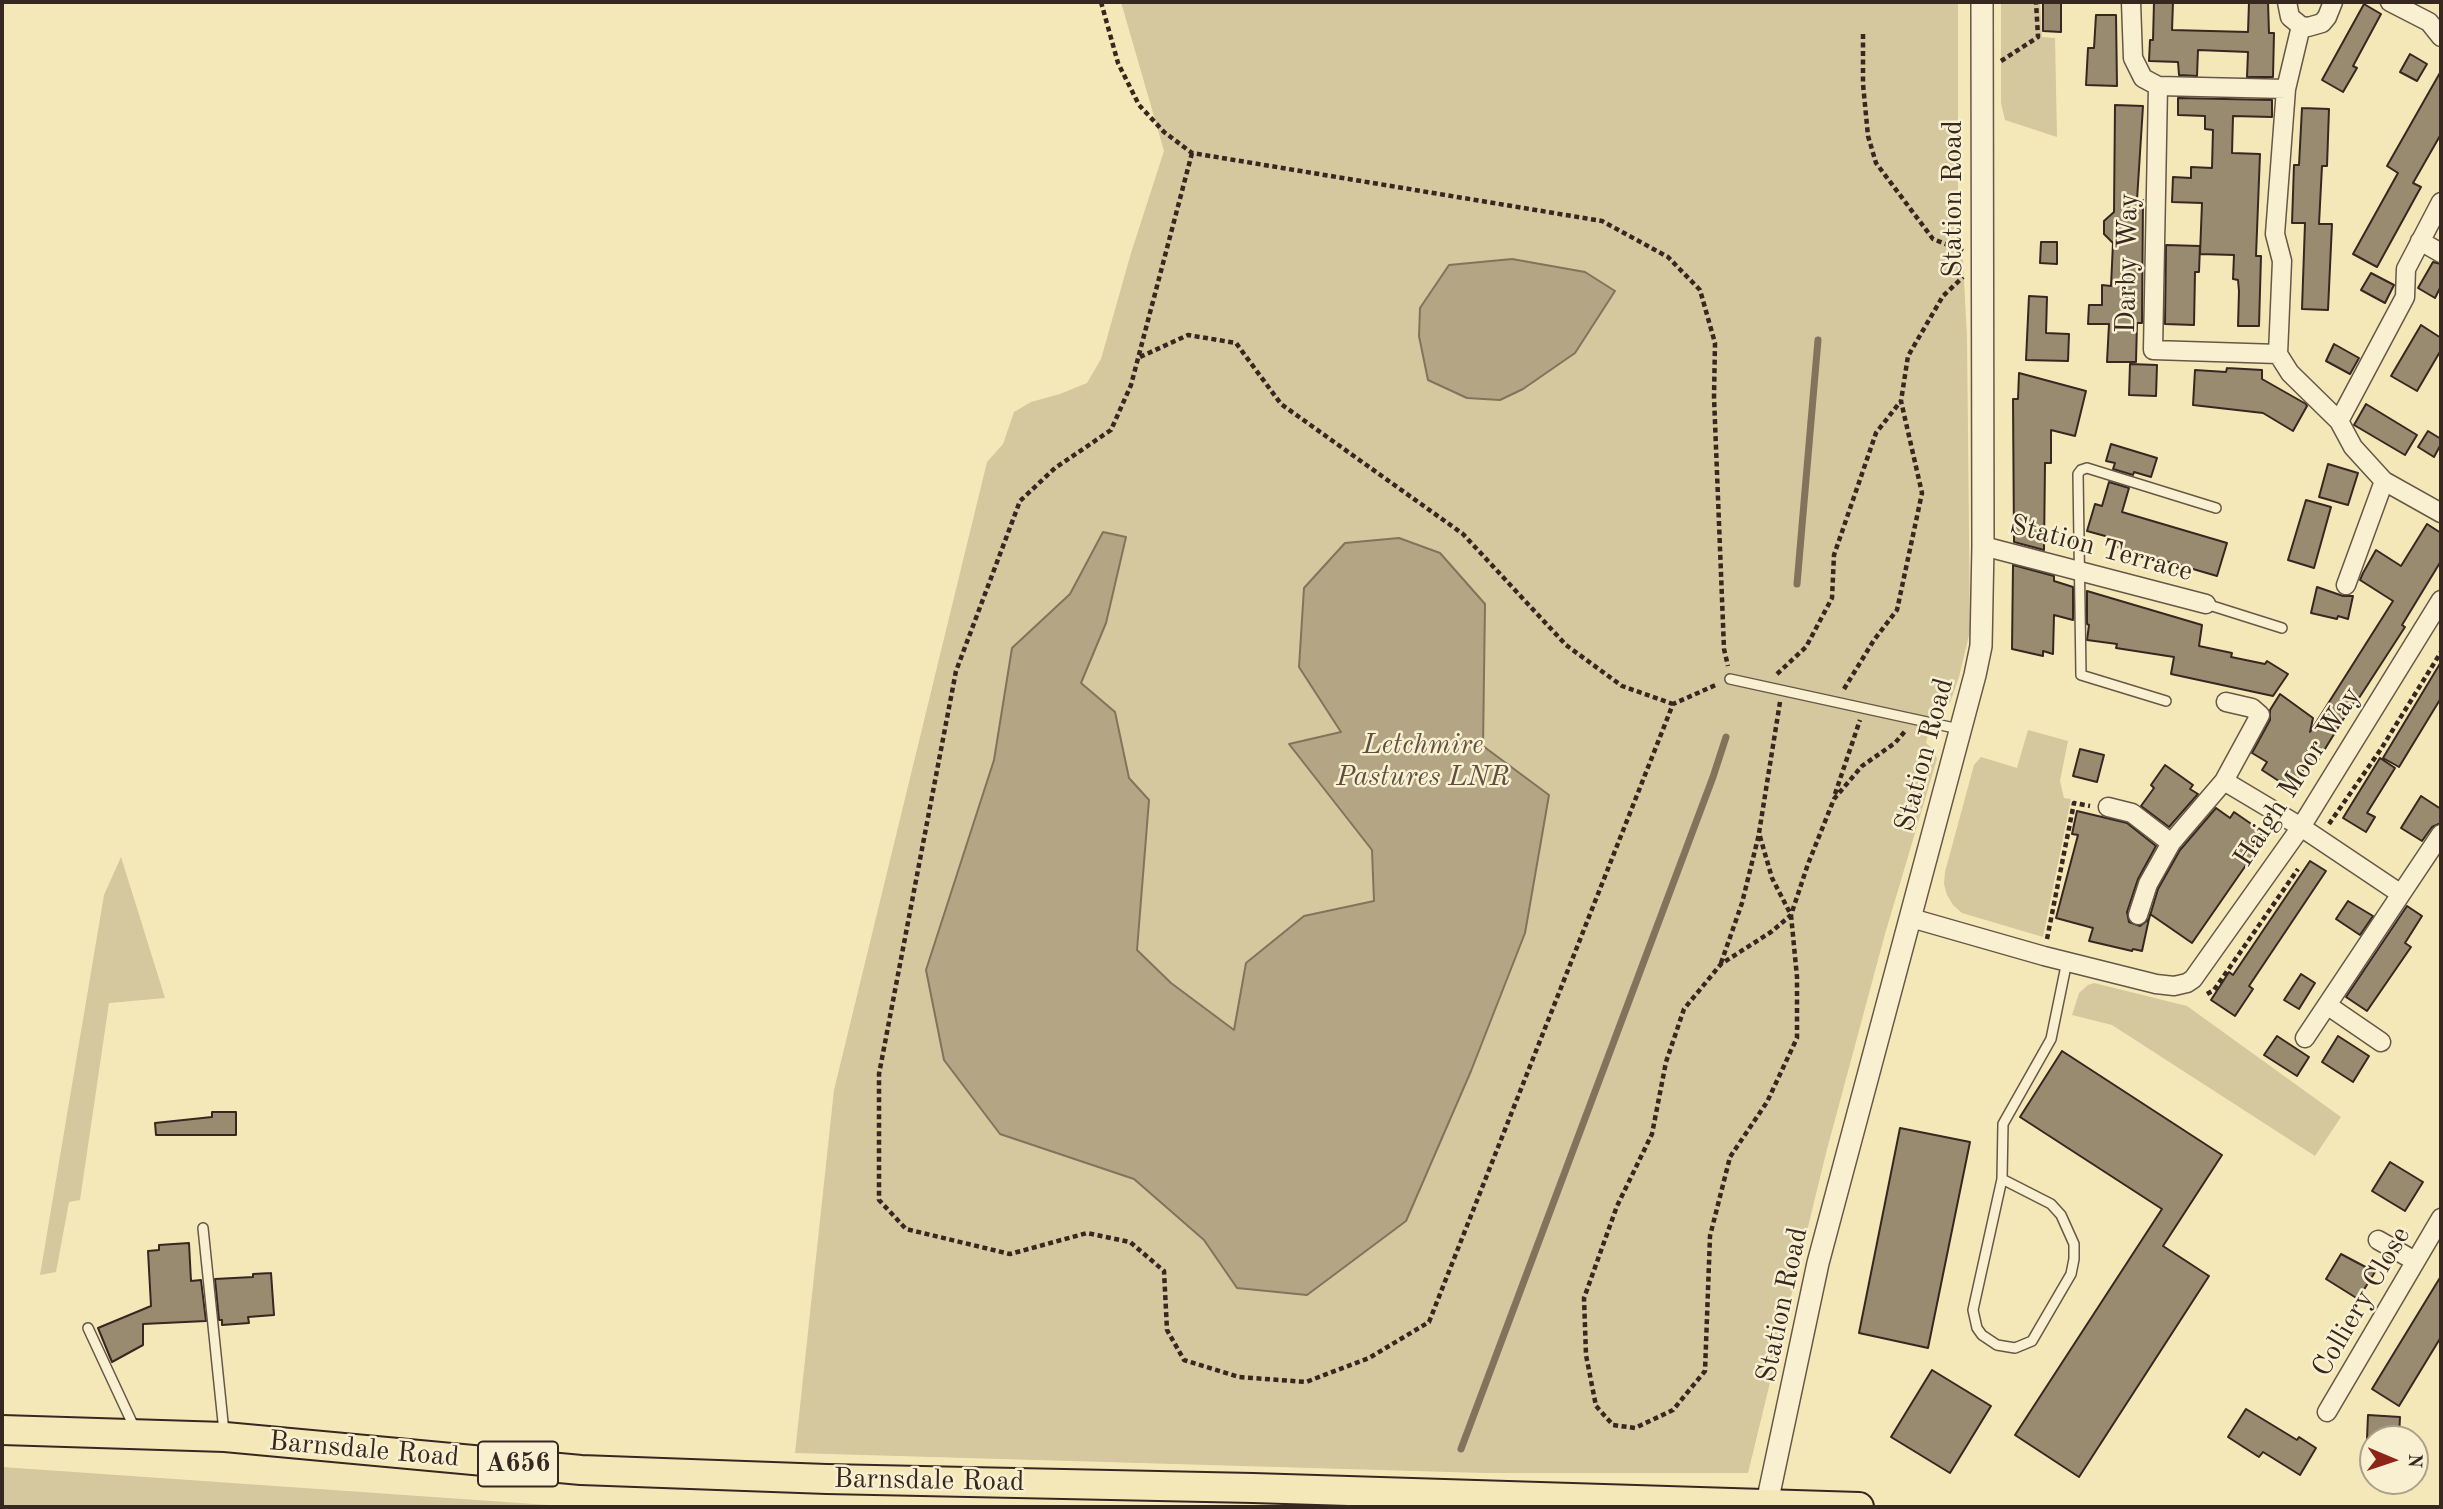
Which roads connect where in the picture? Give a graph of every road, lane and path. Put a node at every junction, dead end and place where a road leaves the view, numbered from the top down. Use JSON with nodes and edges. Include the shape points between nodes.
{"nodes":[{"id":1,"x":1101,"y":2,"type":"edge"},
{"id":2,"x":1982,"y":2,"type":"edge"},
{"id":3,"x":2036,"y":2,"type":"edge"},
{"id":4,"x":2131,"y":2,"type":"edge"},
{"id":5,"x":2287,"y":2,"type":"edge"},
{"id":6,"x":2333,"y":2,"type":"edge"},
{"id":7,"x":2390,"y":2,"type":"edge"},
{"id":8,"x":2301,"y":26,"type":"junction"},
{"id":9,"x":1863,"y":34,"type":"dead end"},
{"id":10,"x":2441,"y":37,"type":"edge"},
{"id":11,"x":1982,"y":62,"type":"junction"},
{"id":12,"x":2158,"y":86,"type":"junction"},
{"id":13,"x":2286,"y":89,"type":"junction"},
{"id":14,"x":1192,"y":153,"type":"junction"},
{"id":15,"x":2441,"y":202,"type":"edge"},
{"id":16,"x":2420,"y":241,"type":"junction"},
{"id":17,"x":2441,"y":253,"type":"edge"},
{"id":18,"x":1983,"y":258,"type":"junction"},
{"id":19,"x":2278,"y":354,"type":"junction"},
{"id":20,"x":1139,"y":357,"type":"junction"},
{"id":21,"x":1901,"y":401,"type":"junction"},
{"id":22,"x":2339,"y":421,"type":"junction"},
{"id":23,"x":2384,"y":481,"type":"junction"},
{"id":24,"x":2216,"y":508,"type":"dead end"},
{"id":25,"x":2441,"y":513,"type":"edge"},
{"id":26,"x":1983,"y":545,"type":"junction"},
{"id":27,"x":2078,"y":569,"type":"junction"},
{"id":28,"x":2346,"y":585,"type":"dead end"},
{"id":29,"x":2441,"y":600,"type":"edge"},
{"id":30,"x":2206,"y":604,"type":"joint"},
{"id":31,"x":2282,"y":628,"type":"dead end"},
{"id":32,"x":1730,"y":679,"type":"junction"},
{"id":33,"x":1754,"y":685,"type":"junction"},
{"id":34,"x":1782,"y":691,"type":"junction"},
{"id":35,"x":2166,"y":701,"type":"dead end"},
{"id":36,"x":1836,"y":702,"type":"junction"},
{"id":37,"x":2227,"y":702,"type":"dead end"},
{"id":38,"x":1673,"y":704,"type":"junction"},
{"id":39,"x":1863,"y":708,"type":"junction"},
{"id":40,"x":1915,"y":720,"type":"junction"},
{"id":41,"x":1961,"y":730,"type":"junction"},
{"id":42,"x":2224,"y":781,"type":"junction"},
{"id":43,"x":1834,"y":799,"type":"junction"},
{"id":44,"x":2108,"y":807,"type":"joint"},
{"id":45,"x":2301,"y":827,"type":"junction"},
{"id":46,"x":1759,"y":834,"type":"junction"},
{"id":47,"x":2441,"y":834,"type":"edge"},
{"id":48,"x":2171,"y":843,"type":"junction"},
{"id":49,"x":2401,"y":894,"type":"junction"},
{"id":50,"x":1791,"y":915,"type":"junction"},
{"id":51,"x":2138,"y":915,"type":"dead end"},
{"id":52,"x":1911,"y":918,"type":"junction"},
{"id":53,"x":2044,"y":956,"type":"junction"},
{"id":54,"x":2067,"y":961,"type":"junction"},
{"id":55,"x":1721,"y":964,"type":"junction"},
{"id":56,"x":2327,"y":1005,"type":"junction"},
{"id":57,"x":2305,"y":1038,"type":"dead end"},
{"id":58,"x":2381,"y":1042,"type":"dead end"},
{"id":59,"x":2002,"y":1179,"type":"junction"},
{"id":60,"x":2441,"y":1217,"type":"edge"},
{"id":61,"x":203,"y":1228,"type":"dead end"},
{"id":62,"x":2378,"y":1240,"type":"dead end"},
{"id":63,"x":2416,"y":1261,"type":"junction"},
{"id":64,"x":88,"y":1328,"type":"dead end"},
{"id":65,"x":2327,"y":1412,"type":"dead end"},
{"id":66,"x":2,"y":1430,"type":"edge"},
{"id":67,"x":138,"y":1434,"type":"junction"},
{"id":68,"x":225,"y":1437,"type":"junction"},
{"id":69,"x":1767,"y":1503,"type":"junction"},
{"id":70,"x":1858,"y":1507,"type":"edge"}],
"edges":[{"from":1,"to":14,"type":"path","via":[[1118,63],[1139,105]]},
{"from":2,"to":11,"type":"street","name":"Station Road"},
{"from":3,"to":11,"type":"path","via":[[2038,37],[2004,61]]},
{"from":4,"to":12,"type":"street","via":[[2133,58],[2143,78]]},
{"from":5,"to":8,"type":"street","via":[[2290,17]]},
{"from":6,"to":8,"type":"street","via":[[2322,23]]},
{"from":7,"to":10,"type":"street","via":[[2429,22]]},
{"from":8,"to":13,"type":"street"},
{"from":9,"to":18,"type":"path","via":[[1865,110],[1876,163],[1933,239]]},
{"from":11,"to":18,"type":"street","name":"Station Road"},
{"from":12,"to":13,"type":"street"},
{"from":12,"to":19,"type":"street","name":"Darby Way","via":[[2153,350]]},
{"from":13,"to":19,"type":"street","via":[[2275,234],[2282,261]]},
{"from":14,"to":20,"type":"path"},
{"from":14,"to":32,"type":"path","via":[[1602,222],[1668,257],[1700,290],[1716,342],[1724,649]]},
{"from":15,"to":16,"type":"street"},
{"from":16,"to":17,"type":"street"},
{"from":16,"to":22,"type":"street","via":[[2406,269],[2405,297]]},
{"from":18,"to":21,"type":"path","via":[[1943,296],[1908,356]]},
{"from":18,"to":26,"type":"street","name":"Station Road"},
{"from":19,"to":22,"type":"street","via":[[2290,373]]},
{"from":20,"to":38,"type":"path","via":[[1188,335],[1236,343],[1281,404],[1463,534],[1566,645],[1622,686]]},
{"from":20,"to":38,"type":"path","via":[[1111,430],[1055,468],[1020,501],[956,671],[879,1074],[879,1200],[906,1229],[1010,1254],[1087,1233],[1130,1242],[1164,1271],[1167,1330],[1184,1360],[1239,1377],[1306,1382],[1370,1358],[1429,1322]]},
{"from":21,"to":33,"type":"path","via":[[1876,433],[1834,555],[1832,598],[1806,647],[1779,673]]},
{"from":21,"to":36,"type":"path","via":[[1922,493],[1897,610]]},
{"from":22,"to":23,"type":"street","via":[[2353,447]]},
{"from":23,"to":25,"type":"street"},
{"from":23,"to":28,"type":"street"},
{"from":24,"to":27,"type":"lane","via":[[2083,469],[2078,474]]},
{"from":26,"to":27,"type":"street","name":"Station Terrace"},
{"from":26,"to":41,"type":"street","name":"Station Road","via":[[1981,646]]},
{"from":27,"to":30,"type":"street","name":"Station Terrace"},
{"from":27,"to":35,"type":"lane","via":[[2081,675]]},
{"from":29,"to":45,"type":"street","name":"Haigh Moor Way"},
{"from":30,"to":31,"type":"lane"},
{"from":32,"to":33,"type":"lane"},
{"from":32,"to":38,"type":"path"},
{"from":33,"to":34,"type":"lane"},
{"from":34,"to":36,"type":"lane"},
{"from":34,"to":46,"type":"path"},
{"from":36,"to":39,"type":"lane"},
{"from":37,"to":42,"type":"street","via":[[2252,708],[2260,715]]},
{"from":39,"to":40,"type":"lane"},
{"from":39,"to":43,"type":"path"},
{"from":40,"to":41,"type":"lane"},
{"from":40,"to":43,"type":"path","via":[[1895,743],[1862,766]]},
{"from":41,"to":52,"type":"street","name":"Station Road"},
{"from":42,"to":45,"type":"street"},
{"from":42,"to":48,"type":"street"},
{"from":43,"to":50,"type":"path"},
{"from":44,"to":48,"type":"street","via":[[2132,813]]},
{"from":44,"to":53,"type":"path","via":[[2074,803]]},
{"from":45,"to":49,"type":"street"},
{"from":45,"to":54,"type":"street","name":"Haigh Moor Way","via":[[2193,979],[2174,986],[2155,984]]},
{"from":46,"to":50,"type":"path","via":[[1772,878]]},
{"from":46,"to":55,"type":"path"},
{"from":47,"to":49,"type":"street"},
{"from":48,"to":51,"type":"street","via":[[2148,884]]},
{"from":49,"to":56,"type":"street"},
{"from":50,"to":55,"type":"path"},
{"from":50,"to":55,"type":"path","via":[[1797,1038],[1767,1102],[1730,1157],[1710,1236],[1704,1371],[1673,1409],[1634,1428],[1613,1425],[1596,1406],[1586,1355],[1584,1298],[1616,1206],[1652,1134],[1666,1062],[1684,1009]]},
{"from":52,"to":53,"type":"street"},
{"from":52,"to":69,"type":"street","name":"Station Road","via":[[1818,1263]]},
{"from":53,"to":54,"type":"street"},
{"from":54,"to":59,"type":"lane","via":[[2051,1039],[2003,1124]]},
{"from":56,"to":57,"type":"street"},
{"from":56,"to":58,"type":"street"},
{"from":59,"to":59,"type":"lane","via":[[2051,1204],[2074,1244],[2071,1275],[2032,1341],[2015,1348],[1997,1345],[1982,1335],[1973,1310]]},
{"from":60,"to":63,"type":"street","name":"Colliery Close"},
{"from":61,"to":68,"type":"lane"},
{"from":62,"to":63,"type":"street"},
{"from":63,"to":65,"type":"street","name":"Colliery Close"},
{"from":64,"to":67,"type":"lane"},
{"from":66,"to":67,"type":"main road","name":"Barnsdale Road","number":"A656"},
{"from":67,"to":68,"type":"main road","name":"Barnsdale Road","number":"A656"},
{"from":68,"to":69,"type":"main road","name":"Barnsdale Road","number":"A656","via":[[581,1470]]},
{"from":69,"to":70,"type":"main road","name":"Barnsdale Road","number":"A656"}]}
